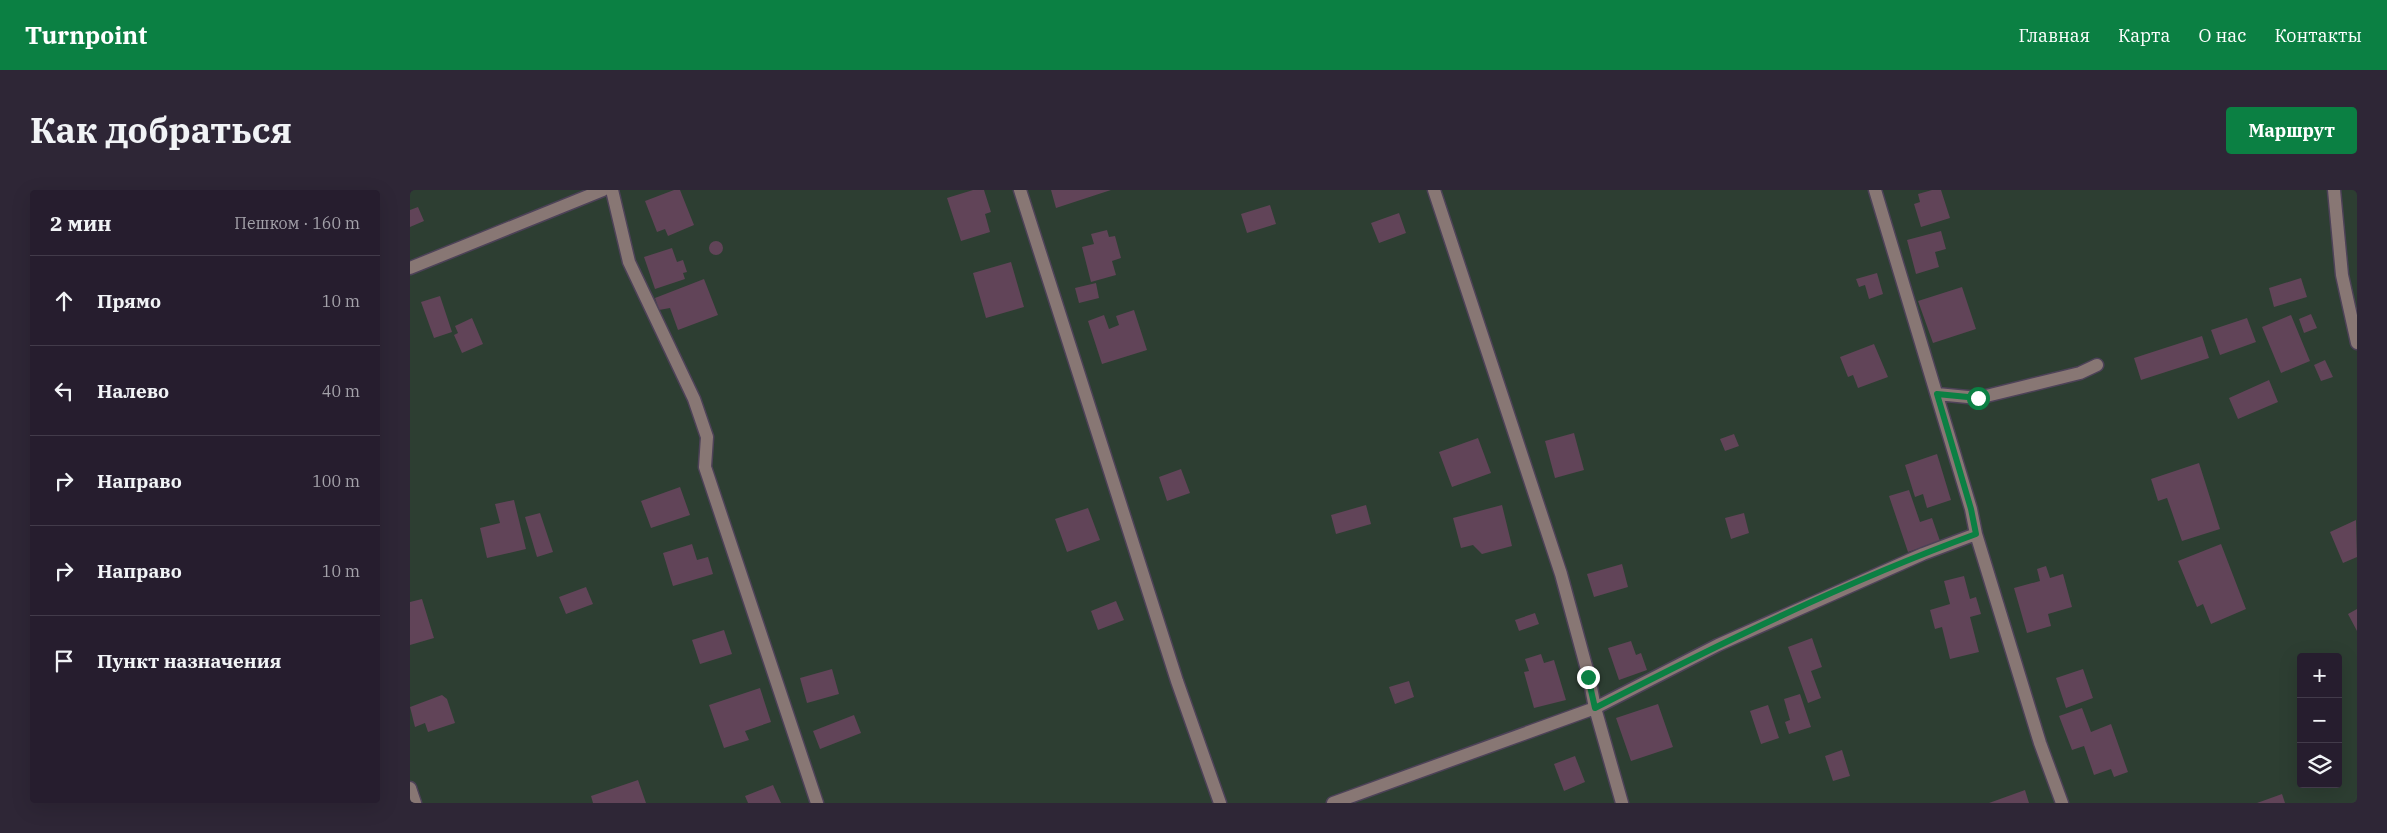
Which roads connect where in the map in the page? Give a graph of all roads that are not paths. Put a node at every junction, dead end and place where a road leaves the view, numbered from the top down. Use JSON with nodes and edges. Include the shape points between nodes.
{"nodes":[{"id":1,"x":603,"y":190,"type":"edge"},
{"id":2,"x":612,"y":190,"type":"edge"},
{"id":3,"x":1020,"y":190,"type":"edge"},
{"id":4,"x":1434,"y":190,"type":"edge"},
{"id":5,"x":1875,"y":190,"type":"edge"},
{"id":6,"x":2334,"y":190,"type":"edge"},
{"id":7,"x":410,"y":268,"type":"edge"},
{"id":8,"x":2357,"y":343,"type":"edge"},
{"id":9,"x":2096,"y":365,"type":"dead end"},
{"id":10,"x":1937,"y":394,"type":"junction"},
{"id":11,"x":1976,"y":534,"type":"junction"},
{"id":12,"x":1595,"y":708,"type":"junction"},
{"id":13,"x":410,"y":788,"type":"edge"},
{"id":14,"x":415,"y":803,"type":"edge"},
{"id":15,"x":817,"y":803,"type":"edge"},
{"id":16,"x":1220,"y":803,"type":"edge"},
{"id":17,"x":1333,"y":803,"type":"edge"},
{"id":18,"x":1622,"y":803,"type":"edge"},
{"id":19,"x":2062,"y":803,"type":"edge"}],
"edges":[{"from":1,"to":7,"type":"street"},
{"from":2,"to":15,"type":"street","via":[[630,262],[694,399],[707,437],[705,467]]},
{"from":3,"to":16,"type":"street","via":[[1177,681]]},
{"from":4,"to":12,"type":"street","via":[[1561,574]]},
{"from":5,"to":10,"type":"street"},
{"from":6,"to":8,"type":"street","via":[[2342,275]]},
{"from":9,"to":10,"type":"street","via":[[2080,373],[1978,398]]},
{"from":10,"to":11,"type":"street"},
{"from":11,"to":12,"type":"street","via":[[1923,554],[1718,645]]},
{"from":11,"to":19,"type":"street"},
{"from":12,"to":17,"type":"street"},
{"from":12,"to":18,"type":"street"},
{"from":13,"to":14,"type":"street"}]}
